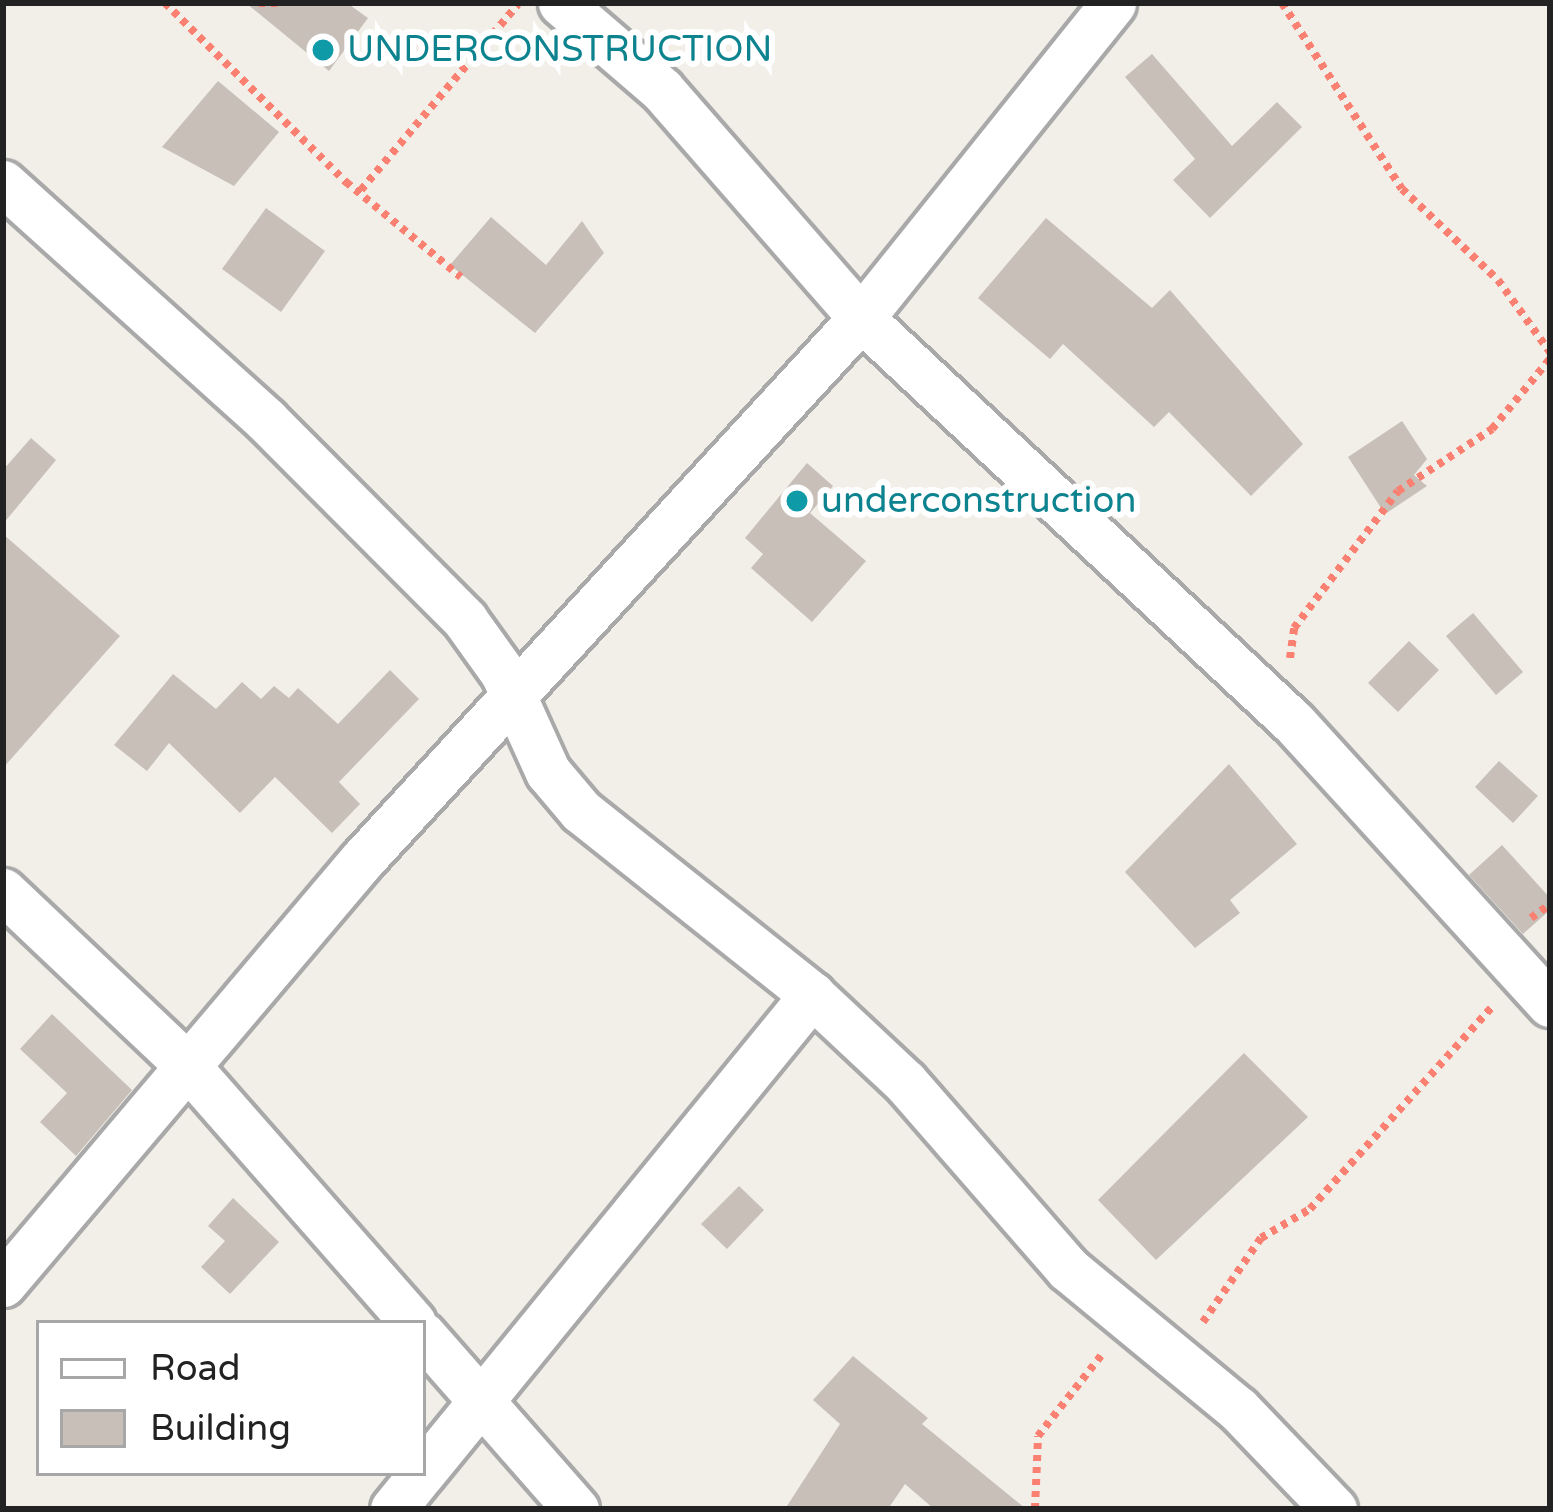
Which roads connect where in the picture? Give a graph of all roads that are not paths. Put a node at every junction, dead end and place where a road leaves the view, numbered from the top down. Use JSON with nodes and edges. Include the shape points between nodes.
{"nodes":[{"id":1,"x":561,"y":3,"type":"edge"},
{"id":2,"x":1112,"y":3,"type":"edge"},
{"id":3,"x":3,"y":183,"type":"edge"},
{"id":4,"x":861,"y":318,"type":"junction"},
{"id":5,"x":516,"y":701,"type":"junction"},
{"id":6,"x":3,"y":891,"type":"edge"},
{"id":7,"x":812,"y":994,"type":"junction"},
{"id":8,"x":1550,"y":1004,"type":"edge"},
{"id":9,"x":184,"y":1062,"type":"junction"},
{"id":10,"x":3,"y":1283,"type":"edge"},
{"id":11,"x":410,"y":1320,"type":"edge"},
{"id":12,"x":426,"y":1337,"type":"edge"},
{"id":13,"x":483,"y":1402,"type":"junction"},
{"id":14,"x":426,"y":1469,"type":"edge"},
{"id":15,"x":420,"y":1476,"type":"edge"},
{"id":16,"x":392,"y":1509,"type":"edge"},
{"id":17,"x":576,"y":1509,"type":"edge"},
{"id":18,"x":1334,"y":1509,"type":"edge"}],
"edges":[{"from":1,"to":4,"type":"street","via":[[662,90]]},
{"from":2,"to":4,"type":"street"},
{"from":3,"to":5,"type":"street","via":[[266,420],[465,620]]},
{"from":4,"to":5,"type":"street"},
{"from":4,"to":8,"type":"street","via":[[1282,713]]},
{"from":5,"to":7,"type":"street","via":[[548,772],[581,811]]},
{"from":5,"to":9,"type":"street"},
{"from":6,"to":9,"type":"street"},
{"from":7,"to":13,"type":"street","via":[[559,1296]]},
{"from":7,"to":18,"type":"street","via":[[1125,1323],[1238,1409]]},
{"from":9,"to":10,"type":"street"},
{"from":9,"to":11,"type":"street"},
{"from":12,"to":13,"type":"street"},
{"from":13,"to":14,"type":"street"},
{"from":13,"to":17,"type":"street"},
{"from":15,"to":16,"type":"street"}]}
